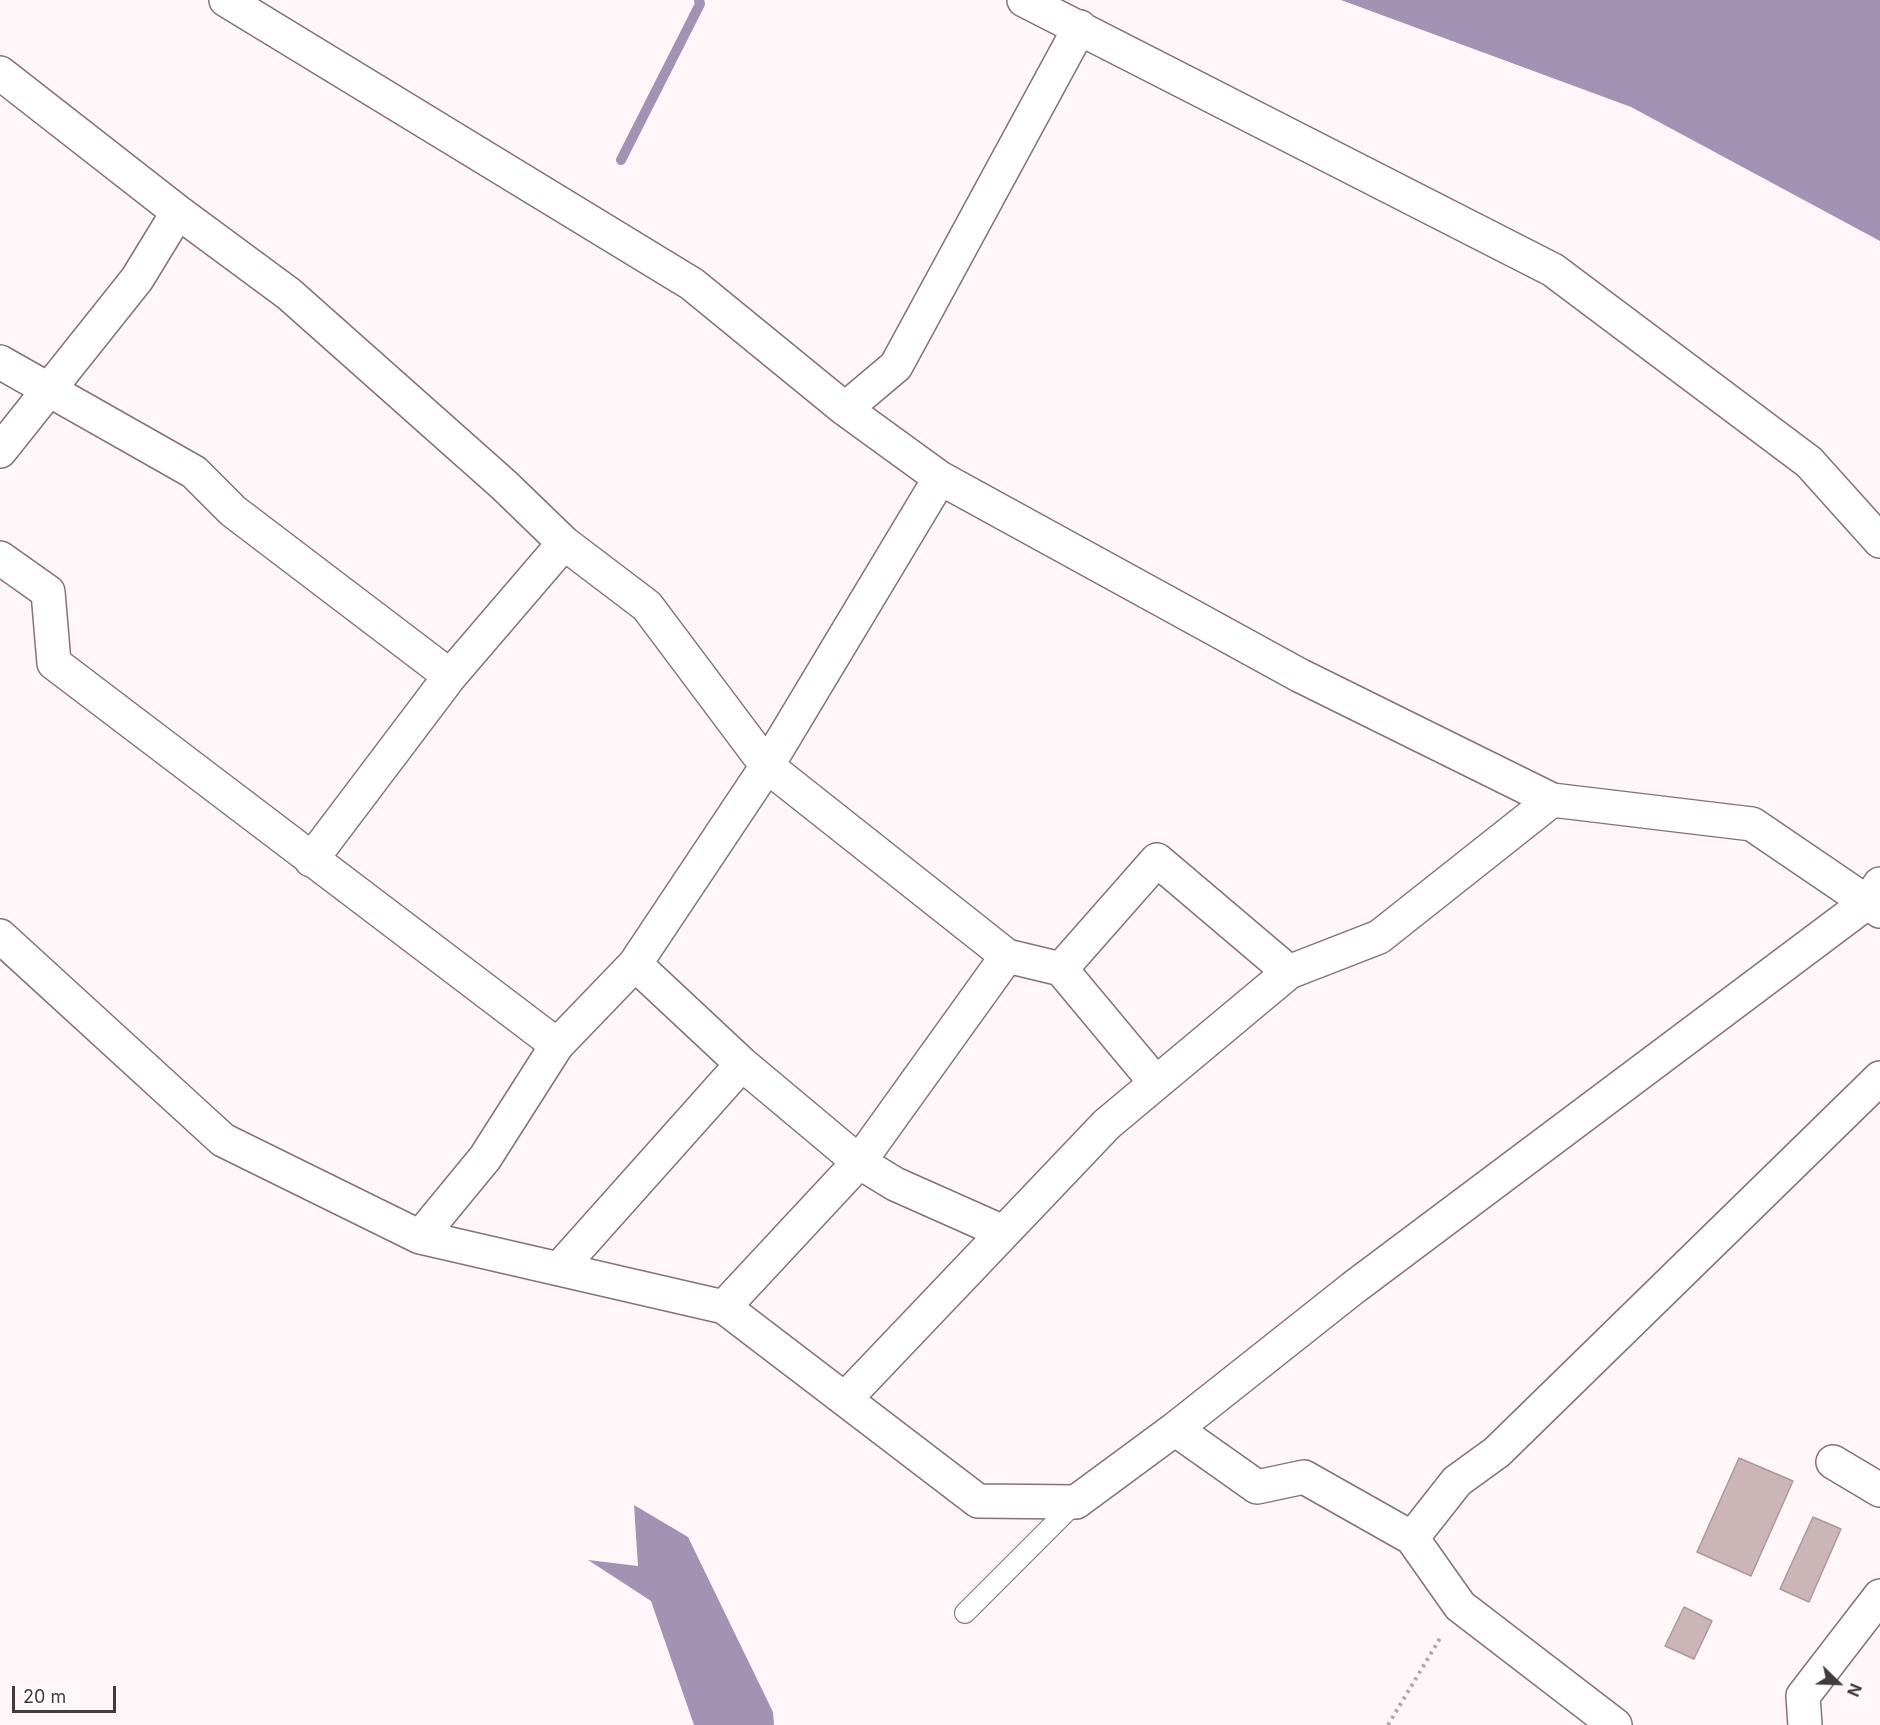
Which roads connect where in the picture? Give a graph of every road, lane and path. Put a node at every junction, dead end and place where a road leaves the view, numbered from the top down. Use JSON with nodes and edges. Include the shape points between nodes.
{"nodes":[{"id":1,"x":226,"y":0,"type":"edge"},
{"id":2,"x":1024,"y":0,"type":"edge"},
{"id":3,"x":1080,"y":27,"type":"junction"},
{"id":4,"x":0,"y":72,"type":"edge"},
{"id":5,"x":178,"y":212,"type":"junction"},
{"id":6,"x":0,"y":362,"type":"edge"},
{"id":7,"x":49,"y":389,"type":"junction"},
{"id":8,"x":845,"y":410,"type":"junction"},
{"id":9,"x":0,"y":452,"type":"edge"},
{"id":10,"x":940,"y":478,"type":"junction"},
{"id":11,"x":1880,"y":541,"type":"edge"},
{"id":12,"x":564,"y":543,"type":"junction"},
{"id":13,"x":0,"y":558,"type":"edge"},
{"id":14,"x":450,"y":676,"type":"junction"},
{"id":15,"x":767,"y":766,"type":"junction"},
{"id":16,"x":1552,"y":800,"type":"junction"},
{"id":17,"x":311,"y":860,"type":"junction"},
{"id":18,"x":1876,"y":899,"type":"edge"},
{"id":19,"x":0,"y":936,"type":"edge"},
{"id":20,"x":1007,"y":956,"type":"junction"},
{"id":21,"x":635,"y":964,"type":"junction"},
{"id":22,"x":1061,"y":969,"type":"junction"},
{"id":23,"x":1289,"y":972,"type":"junction"},
{"id":24,"x":557,"y":1045,"type":"junction"},
{"id":25,"x":742,"y":1064,"type":"junction"},
{"id":26,"x":1880,"y":1078,"type":"edge"},
{"id":27,"x":1156,"y":1083,"type":"junction"},
{"id":28,"x":859,"y":1162,"type":"junction"},
{"id":29,"x":1003,"y":1232,"type":"junction"},
{"id":30,"x":420,"y":1237,"type":"junction"},
{"id":31,"x":559,"y":1269,"type":"junction"},
{"id":32,"x":724,"y":1306,"type":"junction"},
{"id":33,"x":846,"y":1398,"type":"junction"},
{"id":34,"x":1175,"y":1430,"type":"junction"},
{"id":35,"x":1833,"y":1462,"type":"dead end"},
{"id":36,"x":1880,"y":1490,"type":"edge"},
{"id":37,"x":1076,"y":1502,"type":"junction"},
{"id":38,"x":1412,"y":1538,"type":"junction"},
{"id":39,"x":1880,"y":1596,"type":"edge"},
{"id":40,"x":1460,"y":1606,"type":"junction"},
{"id":41,"x":965,"y":1613,"type":"dead end"},
{"id":42,"x":1388,"y":1725,"type":"edge"},
{"id":43,"x":1615,"y":1725,"type":"edge"},
{"id":44,"x":1805,"y":1725,"type":"edge"}],
"edges":[{"from":1,"to":8,"type":"street","via":[[692,284]]},
{"from":2,"to":3,"type":"street"},
{"from":3,"to":8,"type":"street","via":[[896,366]]},
{"from":3,"to":11,"type":"street","via":[[1553,270],[1809,462]]},
{"from":4,"to":5,"type":"street"},
{"from":5,"to":7,"type":"street","via":[[137,279]]},
{"from":5,"to":12,"type":"street","via":[[289,294],[504,484]]},
{"from":6,"to":7,"type":"street"},
{"from":7,"to":9,"type":"street"},
{"from":7,"to":14,"type":"street","via":[[194,472],[233,511]]},
{"from":8,"to":10,"type":"street"},
{"from":10,"to":15,"type":"street"},
{"from":10,"to":16,"type":"street","via":[[1299,675]]},
{"from":12,"to":14,"type":"street"},
{"from":12,"to":15,"type":"street","via":[[647,606]]},
{"from":13,"to":17,"type":"street","via":[[48,592],[54,663]]},
{"from":14,"to":17,"type":"street"},
{"from":15,"to":20,"type":"street"},
{"from":15,"to":21,"type":"street"},
{"from":16,"to":18,"type":"street","via":[[1752,824]]},
{"from":16,"to":23,"type":"street","via":[[1379,937]]},
{"from":17,"to":24,"type":"street"},
{"from":18,"to":34,"type":"street","via":[[1363,1280]]},
{"from":19,"to":30,"type":"street","via":[[223,1140]]},
{"from":20,"to":22,"type":"street"},
{"from":20,"to":28,"type":"street"},
{"from":21,"to":24,"type":"street"},
{"from":21,"to":25,"type":"street"},
{"from":22,"to":23,"type":"street","via":[[1157,860]]},
{"from":22,"to":27,"type":"street"},
{"from":23,"to":27,"type":"street"},
{"from":24,"to":30,"type":"street","via":[[485,1158]]},
{"from":25,"to":28,"type":"street"},
{"from":25,"to":31,"type":"street"},
{"from":26,"to":38,"type":"street","via":[[1497,1452],[1457,1481]]},
{"from":27,"to":29,"type":"street","via":[[1107,1124]]},
{"from":28,"to":29,"type":"street","via":[[895,1184]]},
{"from":28,"to":32,"type":"street"},
{"from":29,"to":33,"type":"street"},
{"from":30,"to":31,"type":"street"},
{"from":31,"to":32,"type":"street"},
{"from":32,"to":33,"type":"street"},
{"from":33,"to":37,"type":"street","via":[[978,1501]]},
{"from":34,"to":37,"type":"street"},
{"from":34,"to":38,"type":"street","via":[[1257,1487],[1304,1477]]},
{"from":35,"to":36,"type":"street"},
{"from":37,"to":41,"type":"lane"},
{"from":38,"to":40,"type":"street"},
{"from":39,"to":44,"type":"street","via":[[1803,1696]]},
{"from":40,"to":42,"type":"path"},
{"from":40,"to":43,"type":"street"}]}
